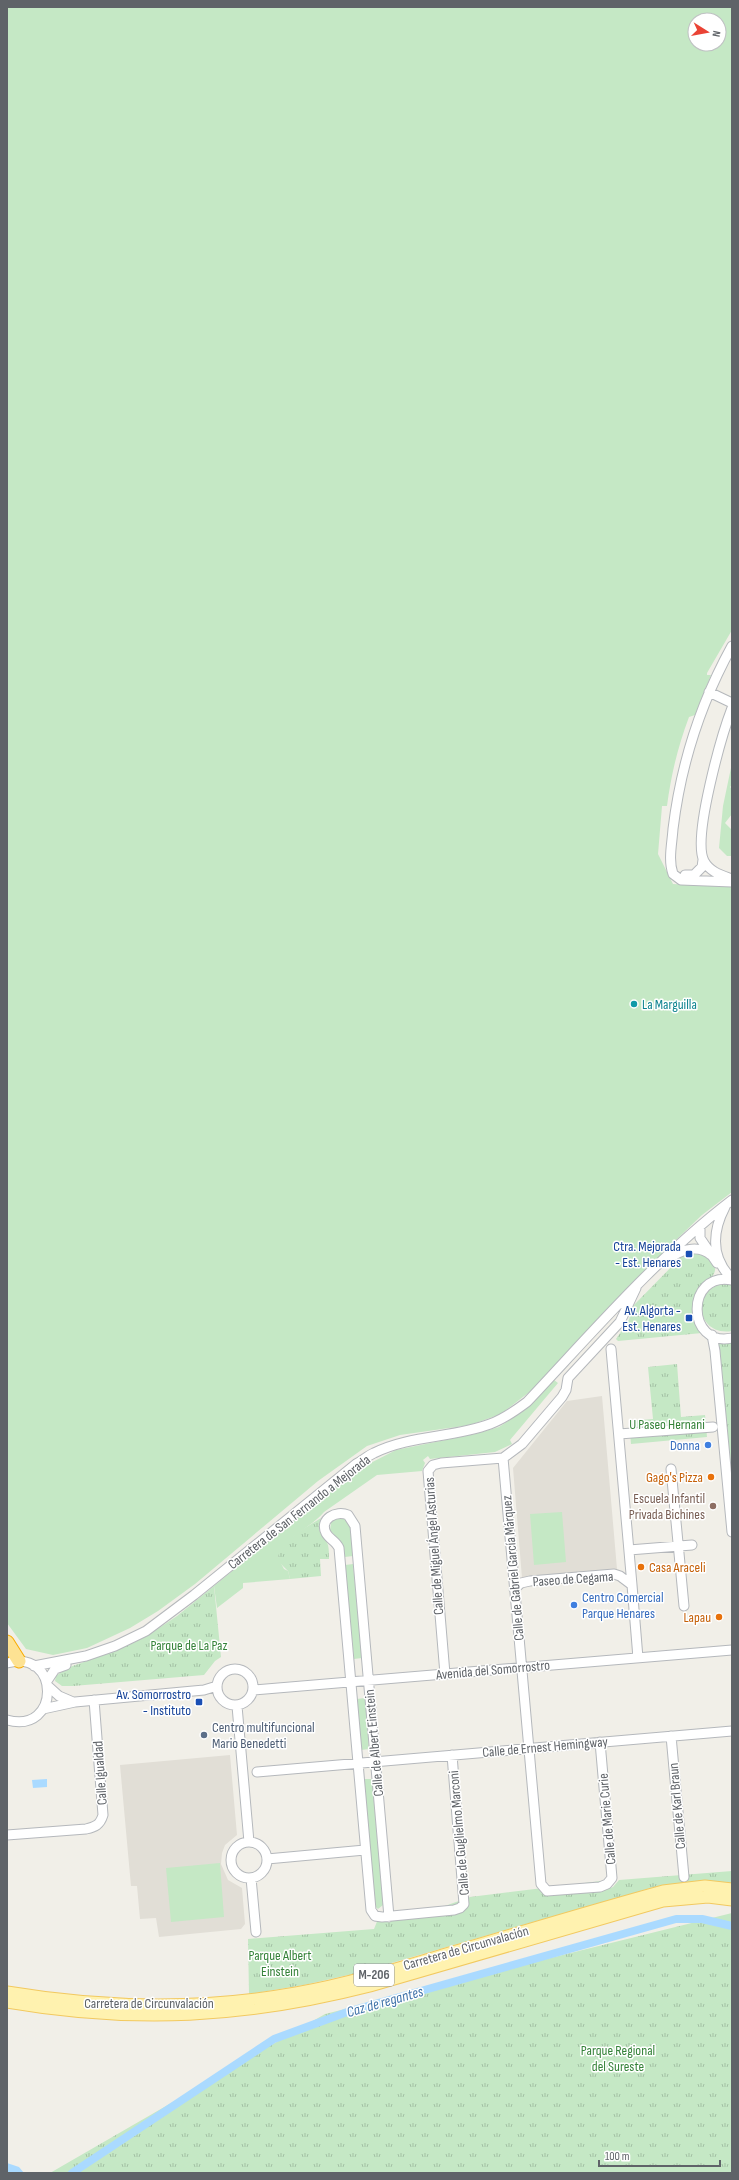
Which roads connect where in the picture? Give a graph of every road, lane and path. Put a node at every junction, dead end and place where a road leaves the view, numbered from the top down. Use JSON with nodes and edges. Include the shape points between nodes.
{"nodes":[{"id":1,"x":732,"y":646,"type":"edge"},
{"id":2,"x":709,"y":692,"type":"junction"},
{"id":3,"x":732,"y":703,"type":"edge"},
{"id":4,"x":732,"y":708,"type":"edge"},
{"id":5,"x":703,"y":860,"type":"junction"},
{"id":6,"x":671,"y":869,"type":"junction"},
{"id":7,"x":732,"y":880,"type":"edge"},
{"id":8,"x":729,"y":1202,"type":"edge"},
{"id":9,"x":701,"y":1225,"type":"junction"},
{"id":10,"x":715,"y":1256,"type":"junction"},
{"id":11,"x":661,"y":1263,"type":"junction"},
{"id":12,"x":718,"y":1280,"type":"junction"},
{"id":13,"x":732,"y":1280,"type":"edge"},
{"id":14,"x":636,"y":1288,"type":"junction"},
{"id":15,"x":712,"y":1335,"type":"junction"},
{"id":16,"x":732,"y":1338,"type":"edge"},
{"id":17,"x":612,"y":1349,"type":"dead end"},
{"id":18,"x":713,"y":1427,"type":"dead end"},
{"id":19,"x":619,"y":1434,"type":"junction"},
{"id":20,"x":503,"y":1458,"type":"junction"},
{"id":21,"x":671,"y":1469,"type":"dead end"},
{"id":22,"x":732,"y":1532,"type":"edge"},
{"id":23,"x":692,"y":1544,"type":"dead end"},
{"id":24,"x":678,"y":1546,"type":"junction"},
{"id":25,"x":629,"y":1550,"type":"junction"},
{"id":26,"x":632,"y":1585,"type":"junction"},
{"id":27,"x":514,"y":1589,"type":"junction"},
{"id":28,"x":684,"y":1606,"type":"dead end"},
{"id":29,"x":7,"y":1642,"type":"edge"},
{"id":30,"x":732,"y":1650,"type":"edge"},
{"id":31,"x":86,"y":1656,"type":"junction"},
{"id":32,"x":638,"y":1658,"type":"junction"},
{"id":33,"x":13,"y":1662,"type":"edge"},
{"id":34,"x":34,"y":1666,"type":"junction"},
{"id":35,"x":522,"y":1668,"type":"junction"},
{"id":36,"x":445,"y":1674,"type":"junction"},
{"id":37,"x":369,"y":1681,"type":"junction"},
{"id":38,"x":351,"y":1682,"type":"junction"},
{"id":39,"x":47,"y":1684,"type":"junction"},
{"id":40,"x":217,"y":1690,"type":"junction"},
{"id":41,"x":253,"y":1690,"type":"junction"},
{"id":42,"x":94,"y":1700,"type":"junction"},
{"id":43,"x":74,"y":1702,"type":"junction"},
{"id":44,"x":237,"y":1706,"type":"junction"},
{"id":45,"x":43,"y":1709,"type":"junction"},
{"id":46,"x":7,"y":1720,"type":"edge"},
{"id":47,"x":732,"y":1731,"type":"edge"},
{"id":48,"x":671,"y":1736,"type":"junction"},
{"id":49,"x":600,"y":1742,"type":"junction"},
{"id":50,"x":528,"y":1748,"type":"junction"},
{"id":51,"x":452,"y":1755,"type":"junction"},
{"id":52,"x":376,"y":1762,"type":"junction"},
{"id":53,"x":358,"y":1763,"type":"junction"},
{"id":54,"x":257,"y":1772,"type":"dead end"},
{"id":55,"x":7,"y":1835,"type":"edge"},
{"id":56,"x":248,"y":1842,"type":"junction"},
{"id":57,"x":366,"y":1850,"type":"junction"},
{"id":58,"x":267,"y":1859,"type":"junction"},
{"id":59,"x":684,"y":1877,"type":"dead end"},
{"id":60,"x":251,"y":1878,"type":"junction"},
{"id":61,"x":732,"y":1889,"type":"edge"},
{"id":62,"x":551,"y":1892,"type":"joint"},
{"id":63,"x":732,"y":1900,"type":"edge"},
{"id":64,"x":389,"y":1917,"type":"junction"},
{"id":65,"x":256,"y":1932,"type":"dead end"},
{"id":66,"x":7,"y":1992,"type":"edge"},
{"id":67,"x":7,"y":2002,"type":"edge"}],
"edges":[{"from":1,"to":2,"type":"street"},
{"from":2,"to":3,"type":"street"},
{"from":2,"to":6,"type":"street","via":[[685,757],[677,799]]},
{"from":4,"to":5,"type":"street","via":[[711,779],[702,843]]},
{"from":5,"to":6,"type":"street","via":[[702,868],[694,875],[678,874]]},
{"from":5,"to":7,"type":"street","via":[[708,868]]},
{"from":6,"to":7,"type":"street","via":[[681,880]]},
{"from":8,"to":9,"type":"street","name":"Carretera de San Fernando a Mejorada"},
{"from":8,"to":10,"type":"street","via":[[715,1231]]},
{"from":9,"to":10,"type":"street","via":[[700,1238]]},
{"from":9,"to":11,"type":"street","name":"Carretera de San Fernando a Mejorada"},
{"from":10,"to":11,"type":"street","via":[[706,1251],[689,1249],[678,1252]]},
{"from":10,"to":12,"type":"street","via":[[719,1270]]},
{"from":10,"to":13,"type":"street"},
{"from":11,"to":14,"type":"street","name":"Carretera de San Fernando a Mejorada"},
{"from":12,"to":13,"type":"street"},
{"from":12,"to":15,"type":"street","via":[[703,1290],[696,1306],[700,1324]]},
{"from":14,"to":20,"type":"street","via":[[620,1322],[568,1378],[562,1397],[522,1444]]},
{"from":14,"to":31,"type":"street","name":"Carretera de San Fernando a Mejorada","via":[[527,1402],[514,1412],[477,1429],[388,1447],[373,1453],[165,1618],[133,1638]]},
{"from":15,"to":16,"type":"street"},
{"from":15,"to":22,"type":"street","via":[[716,1350]]},
{"from":17,"to":19,"type":"street","name":"Paseo de Cegama"},
{"from":18,"to":19,"type":"street"},
{"from":19,"to":25,"type":"street","name":"Paseo de Cegama"},
{"from":20,"to":27,"type":"street","name":"Calle de Gabriel García Márquez"},
{"from":20,"to":36,"type":"street","name":"Calle de Miguel Ángel Asturias","via":[[441,1463],[433,1465],[428,1471]]},
{"from":21,"to":24,"type":"street"},
{"from":23,"to":24,"type":"street"},
{"from":24,"to":25,"type":"street"},
{"from":24,"to":28,"type":"street"},
{"from":25,"to":26,"type":"street","name":"Paseo de Cegama"},
{"from":26,"to":27,"type":"street","name":"Paseo de Cegama","via":[[614,1574],[530,1581],[521,1583]]},
{"from":26,"to":32,"type":"street","name":"Paseo de Cegama"},
{"from":27,"to":35,"type":"street","name":"Calle de Gabriel García Márquez"},
{"from":29,"to":33,"type":"highway"},
{"from":30,"to":32,"type":"street","name":"Avenida del Somorrostro"},
{"from":31,"to":34,"type":"street","name":"Carretera de San Fernando a Mejorada"},
{"from":31,"to":39,"type":"street","name":"Carretera de San Fernando a Mejorada","via":[[55,1669]]},
{"from":32,"to":35,"type":"street","name":"Avenida del Somorrostro"},
{"from":33,"to":34,"type":"street"},
{"from":34,"to":39,"type":"street"},
{"from":35,"to":36,"type":"street","name":"Avenida del Somorrostro"},
{"from":35,"to":50,"type":"street","name":"Calle de Gabriel García Márquez"},
{"from":36,"to":37,"type":"street","name":"Avenida del Somorrostro"},
{"from":37,"to":38,"type":"street","name":"Avenida del Somorrostro"},
{"from":37,"to":38,"type":"street","name":"Calle de Albert Einstein","via":[[355,1526],[351,1517],[340,1512],[331,1515],[325,1529],[326,1534],[339,1548]]},
{"from":37,"to":52,"type":"street","name":"Calle de Albert Einstein"},
{"from":38,"to":41,"type":"street","name":"Avenida del Somorrostro"},
{"from":38,"to":53,"type":"street","name":"Calle de Albert Einstein"},
{"from":39,"to":43,"type":"street","via":[[59,1696]]},
{"from":39,"to":45,"type":"street","via":[[48,1698]]},
{"from":40,"to":41,"type":"street","via":[[223,1674],[228,1670],[238,1669],[251,1678]]},
{"from":40,"to":42,"type":"street"},
{"from":40,"to":44,"type":"street","via":[[224,1702]]},
{"from":41,"to":44,"type":"street","via":[[248,1701]]},
{"from":42,"to":43,"type":"street"},
{"from":42,"to":55,"type":"street","name":"Calle Igualdad","via":[[103,1815],[101,1822],[86,1829]]},
{"from":43,"to":45,"type":"street"},
{"from":44,"to":56,"type":"street"},
{"from":45,"to":46,"type":"street","via":[[36,1717],[26,1721]]},
{"from":47,"to":48,"type":"street","name":"Calle de Ernest Hemingway"},
{"from":48,"to":49,"type":"street","name":"Calle de Ernest Hemingway"},
{"from":48,"to":59,"type":"street","name":"Calle de Karl Braun"},
{"from":49,"to":50,"type":"street","name":"Calle de Ernest Hemingway"},
{"from":49,"to":62,"type":"street","name":"Calle de Marie Curie","via":[[612,1878],[608,1884],[600,1887]]},
{"from":50,"to":51,"type":"street","name":"Calle de Ernest Hemingway"},
{"from":50,"to":62,"type":"street","name":"Calle de Gabriel García Márquez","via":[[541,1884],[544,1890]]},
{"from":51,"to":52,"type":"street","name":"Calle de Ernest Hemingway"},
{"from":51,"to":64,"type":"street","name":"Calle de Guglielmo Marconi","via":[[464,1904],[457,1910]]},
{"from":52,"to":53,"type":"street","name":"Calle de Ernest Hemingway"},
{"from":52,"to":64,"type":"street","name":"Calle de Albert Einstein"},
{"from":53,"to":54,"type":"street","name":"Calle de Ernest Hemingway"},
{"from":53,"to":57,"type":"street","name":"Calle de Albert Einstein"},
{"from":56,"to":58,"type":"street","via":[[262,1847]]},
{"from":56,"to":60,"type":"street","via":[[236,1849],[232,1863],[237,1874]]},
{"from":57,"to":58,"type":"street"},
{"from":57,"to":64,"type":"street","name":"Calle de Albert Einstein","via":[[371,1910],[375,1916]]},
{"from":58,"to":60,"type":"street","via":[[267,1865],[262,1873]]},
{"from":60,"to":65,"type":"street"},
{"from":61,"to":66,"type":"main road","name":"Carretera de Circunvalación","number":"M-206","via":[[704,1886],[663,1891],[368,1977],[254,2000],[129,2005],[81,2002]]},
{"from":63,"to":67,"type":"main road","name":"Carretera de Circunvalación","number":"M-206","via":[[708,1897],[663,1901],[370,1986],[322,1999],[269,2008],[221,2014],[130,2016],[80,2013]]}]}
